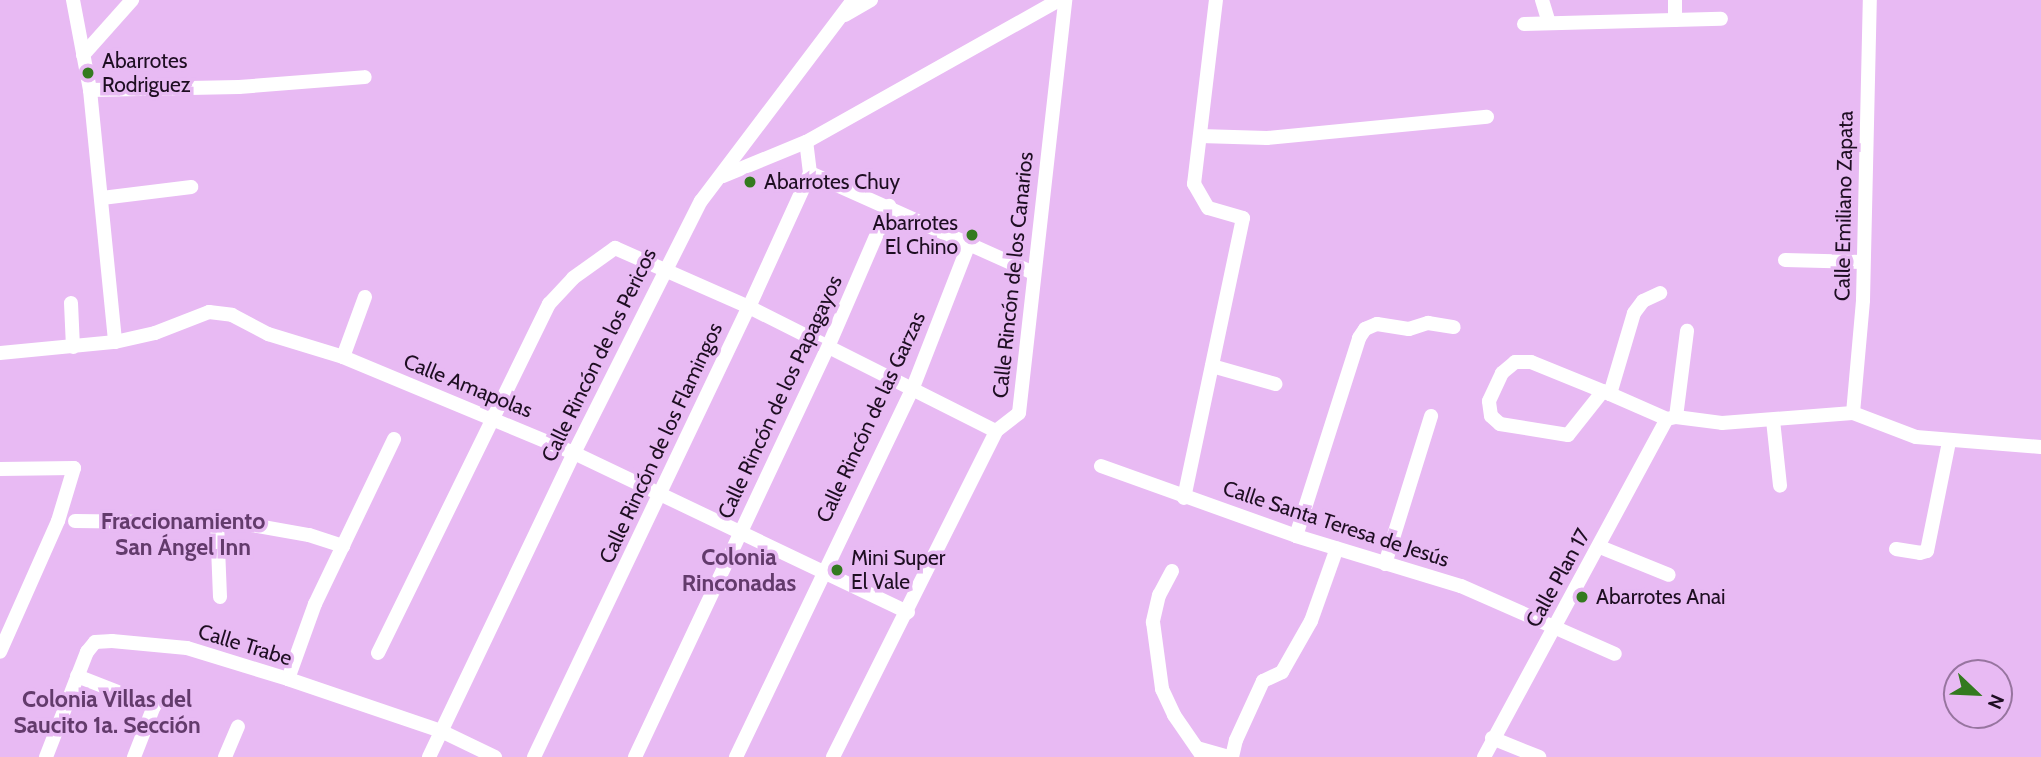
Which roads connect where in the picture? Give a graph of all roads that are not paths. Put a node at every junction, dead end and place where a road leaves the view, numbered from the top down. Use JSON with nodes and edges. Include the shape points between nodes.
{"nodes":[{"id":1,"x":73,"y":0,"type":"edge"},
{"id":2,"x":132,"y":0,"type":"edge"},
{"id":3,"x":853,"y":0,"type":"edge"},
{"id":4,"x":871,"y":0,"type":"edge"},
{"id":5,"x":1059,"y":0,"type":"edge"},
{"id":6,"x":1065,"y":0,"type":"edge"},
{"id":7,"x":1216,"y":0,"type":"edge"},
{"id":8,"x":1542,"y":0,"type":"edge"},
{"id":9,"x":1675,"y":0,"type":"edge"},
{"id":10,"x":1870,"y":0,"type":"edge"},
{"id":11,"x":841,"y":18,"type":"junction"},
{"id":12,"x":1721,"y":19,"type":"dead end"},
{"id":13,"x":1675,"y":20,"type":"junction"},
{"id":14,"x":1549,"y":23,"type":"junction"},
{"id":15,"x":1524,"y":24,"type":"dead end"},
{"id":16,"x":83,"y":55,"type":"junction"},
{"id":17,"x":365,"y":77,"type":"dead end"},
{"id":18,"x":90,"y":90,"type":"junction"},
{"id":19,"x":1487,"y":117,"type":"dead end"},
{"id":20,"x":1200,"y":136,"type":"junction"},
{"id":21,"x":806,"y":142,"type":"junction"},
{"id":22,"x":810,"y":173,"type":"junction"},
{"id":23,"x":722,"y":176,"type":"junction"},
{"id":24,"x":191,"y":187,"type":"dead end"},
{"id":25,"x":102,"y":198,"type":"junction"},
{"id":26,"x":889,"y":206,"type":"junction"},
{"id":27,"x":969,"y":244,"type":"junction"},
{"id":28,"x":1785,"y":260,"type":"dead end"},
{"id":29,"x":1863,"y":262,"type":"junction"},
{"id":30,"x":665,"y":269,"type":"junction"},
{"id":31,"x":1034,"y":273,"type":"junction"},
{"id":32,"x":1660,"y":293,"type":"dead end"},
{"id":33,"x":365,"y":297,"type":"dead end"},
{"id":34,"x":71,"y":303,"type":"dead end"},
{"id":35,"x":749,"y":307,"type":"junction"},
{"id":36,"x":1454,"y":327,"type":"dead end"},
{"id":37,"x":1687,"y":331,"type":"dead end"},
{"id":38,"x":115,"y":342,"type":"junction"},
{"id":39,"x":73,"y":347,"type":"junction"},
{"id":40,"x":828,"y":347,"type":"junction"},
{"id":41,"x":0,"y":352,"type":"edge"},
{"id":42,"x":344,"y":358,"type":"junction"},
{"id":43,"x":1212,"y":366,"type":"junction"},
{"id":44,"x":1275,"y":383,"type":"dead end"},
{"id":45,"x":912,"y":390,"type":"junction"},
{"id":46,"x":1606,"y":392,"type":"junction"},
{"id":47,"x":1853,"y":413,"type":"junction"},
{"id":48,"x":1432,"y":416,"type":"dead end"},
{"id":49,"x":1672,"y":418,"type":"junction"},
{"id":50,"x":493,"y":419,"type":"junction"},
{"id":51,"x":1773,"y":421,"type":"junction"},
{"id":52,"x":996,"y":431,"type":"junction"},
{"id":53,"x":394,"y":439,"type":"dead end"},
{"id":54,"x":1949,"y":442,"type":"junction"},
{"id":55,"x":2041,"y":447,"type":"edge"},
{"id":56,"x":574,"y":453,"type":"junction"},
{"id":57,"x":1101,"y":466,"type":"dead end"},
{"id":58,"x":0,"y":469,"type":"edge"},
{"id":59,"x":1780,"y":486,"type":"dead end"},
{"id":60,"x":660,"y":494,"type":"junction"},
{"id":61,"x":1184,"y":498,"type":"junction"},
{"id":62,"x":75,"y":521,"type":"dead end"},
{"id":63,"x":217,"y":523,"type":"junction"},
{"id":64,"x":741,"y":532,"type":"junction"},
{"id":65,"x":1296,"y":536,"type":"junction"},
{"id":66,"x":343,"y":545,"type":"junction"},
{"id":67,"x":1600,"y":547,"type":"junction"},
{"id":68,"x":1337,"y":548,"type":"junction"},
{"id":69,"x":1896,"y":550,"type":"dead end"},
{"id":70,"x":1385,"y":564,"type":"junction"},
{"id":71,"x":824,"y":570,"type":"junction"},
{"id":72,"x":1172,"y":571,"type":"dead end"},
{"id":73,"x":1669,"y":575,"type":"dead end"},
{"id":74,"x":220,"y":597,"type":"dead end"},
{"id":75,"x":908,"y":612,"type":"junction"},
{"id":76,"x":1556,"y":626,"type":"junction"},
{"id":77,"x":0,"y":650,"type":"edge"},
{"id":78,"x":379,"y":653,"type":"dead end"},
{"id":79,"x":1615,"y":654,"type":"dead end"},
{"id":80,"x":77,"y":676,"type":"junction"},
{"id":81,"x":288,"y":679,"type":"junction"},
{"id":82,"x":238,"y":727,"type":"dead end"},
{"id":83,"x":441,"y":732,"type":"junction"},
{"id":84,"x":1492,"y":738,"type":"junction"},
{"id":85,"x":1200,"y":753,"type":"edge"},
{"id":86,"x":740,"y":756,"type":"edge"},
{"id":87,"x":46,"y":757,"type":"edge"},
{"id":88,"x":134,"y":757,"type":"edge"},
{"id":89,"x":225,"y":757,"type":"edge"},
{"id":90,"x":429,"y":757,"type":"edge"},
{"id":91,"x":495,"y":757,"type":"edge"},
{"id":92,"x":534,"y":757,"type":"edge"},
{"id":93,"x":635,"y":757,"type":"edge"},
{"id":94,"x":833,"y":757,"type":"edge"},
{"id":95,"x":1230,"y":757,"type":"edge"},
{"id":96,"x":1484,"y":757,"type":"edge"},
{"id":97,"x":1539,"y":757,"type":"edge"}],
"edges":[{"from":1,"to":16,"type":"street"},
{"from":2,"to":16,"type":"street"},
{"from":3,"to":11,"type":"street","name":"Calle Rincón de los Pericos"},
{"from":4,"to":11,"type":"street"},
{"from":5,"to":21,"type":"street"},
{"from":6,"to":31,"type":"street","name":"Calle Rincón de los Canarios"},
{"from":7,"to":20,"type":"street"},
{"from":8,"to":14,"type":"street"},
{"from":9,"to":13,"type":"street"},
{"from":10,"to":29,"type":"street","name":"Calle Emiliano Zapata"},
{"from":11,"to":23,"type":"street","name":"Calle Rincón de los Pericos"},
{"from":12,"to":13,"type":"street"},
{"from":13,"to":14,"type":"street"},
{"from":14,"to":15,"type":"street"},
{"from":16,"to":18,"type":"street"},
{"from":17,"to":18,"type":"street","via":[[239,87]]},
{"from":18,"to":25,"type":"street"},
{"from":19,"to":20,"type":"street","via":[[1267,138]]},
{"from":20,"to":43,"type":"street","via":[[1194,184],[1199,198],[1208,208],[1243,218]]},
{"from":21,"to":22,"type":"street"},
{"from":21,"to":23,"type":"street"},
{"from":22,"to":26,"type":"street"},
{"from":22,"to":35,"type":"street","name":"Calle Rincón de los Flamingos"},
{"from":23,"to":30,"type":"street","name":"Calle Rincón de los Pericos","via":[[701,201]]},
{"from":24,"to":25,"type":"street"},
{"from":25,"to":38,"type":"street"},
{"from":26,"to":27,"type":"street"},
{"from":26,"to":40,"type":"street","name":"Calle Rincón de los Papagayos"},
{"from":27,"to":31,"type":"street"},
{"from":27,"to":45,"type":"street","name":"Calle Rincón de las Garzas"},
{"from":28,"to":29,"type":"street"},
{"from":29,"to":47,"type":"street","name":"Calle Emiliano Zapata"},
{"from":30,"to":35,"type":"street"},
{"from":30,"to":50,"type":"street","via":[[615,248],[573,278],[549,304]]},
{"from":30,"to":56,"type":"street","name":"Calle Rincón de los Pericos"},
{"from":31,"to":52,"type":"street","name":"Calle Rincón de los Canarios","via":[[1019,413]]},
{"from":32,"to":46,"type":"street","via":[[1643,301],[1634,313]]},
{"from":33,"to":42,"type":"street"},
{"from":34,"to":39,"type":"street"},
{"from":35,"to":40,"type":"street"},
{"from":35,"to":60,"type":"street","name":"Calle Rincón de los Flamingos"},
{"from":36,"to":65,"type":"street","via":[[1428,323],[1409,329],[1377,324],[1365,329]]},
{"from":37,"to":49,"type":"street"},
{"from":38,"to":39,"type":"street","name":"Calle Amapolas"},
{"from":38,"to":42,"type":"street","name":"Calle Amapolas","via":[[155,333],[209,312],[232,315],[268,334]]},
{"from":39,"to":41,"type":"street","name":"Calle Amapolas"},
{"from":40,"to":45,"type":"street"},
{"from":40,"to":64,"type":"street","name":"Calle Rincón de los Papagayos"},
{"from":42,"to":50,"type":"street","name":"Calle Amapolas"},
{"from":43,"to":44,"type":"street"},
{"from":43,"to":61,"type":"street"},
{"from":45,"to":52,"type":"street"},
{"from":45,"to":71,"type":"street","name":"Calle Rincón de las Garzas"},
{"from":46,"to":46,"type":"street","via":[[1531,362],[1516,362],[1502,373],[1489,401],[1492,416],[1500,424],[1559,436],[1568,435]]},
{"from":46,"to":49,"type":"street"},
{"from":47,"to":51,"type":"street"},
{"from":47,"to":54,"type":"street","via":[[1887,428]]},
{"from":48,"to":70,"type":"street"},
{"from":49,"to":51,"type":"street","via":[[1722,423]]},
{"from":49,"to":67,"type":"street","name":"Calle Plan 17"},
{"from":50,"to":56,"type":"street","name":"Calle Amapolas"},
{"from":50,"to":78,"type":"street"},
{"from":51,"to":59,"type":"street"},
{"from":52,"to":75,"type":"street","name":"Calle Rincón de los Canarios"},
{"from":53,"to":66,"type":"street"},
{"from":54,"to":55,"type":"street"},
{"from":54,"to":69,"type":"street","via":[[1927,551]]},
{"from":56,"to":60,"type":"street","name":"Calle Amapolas"},
{"from":56,"to":83,"type":"street","name":"Calle Rincón de los Pericos"},
{"from":57,"to":61,"type":"street","name":"Calle Santa Teresa de Jesús"},
{"from":58,"to":77,"type":"street","via":[[74,468],[58,521]]},
{"from":60,"to":64,"type":"street","name":"Calle Amapolas"},
{"from":60,"to":92,"type":"street","name":"Calle Rincón de los Flamingos"},
{"from":61,"to":65,"type":"street","name":"Calle Santa Teresa de Jesús"},
{"from":62,"to":63,"type":"street"},
{"from":63,"to":66,"type":"street","via":[[298,533]]},
{"from":63,"to":74,"type":"street"},
{"from":64,"to":71,"type":"street","name":"Calle Amapolas"},
{"from":64,"to":93,"type":"street","name":"Calle Rincón de los Papagayos"},
{"from":65,"to":68,"type":"street","name":"Calle Santa Teresa de Jesús"},
{"from":66,"to":81,"type":"street","via":[[315,604]]},
{"from":67,"to":73,"type":"street"},
{"from":67,"to":76,"type":"street","name":"Calle Plan 17"},
{"from":68,"to":70,"type":"street","name":"Calle Santa Teresa de Jesús"},
{"from":68,"to":95,"type":"street","via":[[1311,621],[1282,672],[1264,681]]},
{"from":70,"to":76,"type":"street","name":"Calle Santa Teresa de Jesús","via":[[1461,586]]},
{"from":71,"to":75,"type":"street","name":"Calle Amapolas"},
{"from":71,"to":86,"type":"street","name":"Calle Rincón de las Garzas"},
{"from":72,"to":85,"type":"street","via":[[1159,595],[1153,622],[1162,689]]},
{"from":75,"to":94,"type":"street","name":"Calle Rincón de los Canarios"},
{"from":76,"to":79,"type":"street","name":"Calle Santa Teresa de Jesús"},
{"from":76,"to":84,"type":"street","name":"Calle Plan 17"},
{"from":80,"to":81,"type":"street","name":"Calle Trabe","via":[[95,642],[112,641],[187,648]]},
{"from":80,"to":87,"type":"street","name":"Calle Trabe"},
{"from":80,"to":88,"type":"street","via":[[154,706]]},
{"from":81,"to":83,"type":"street","name":"Calle Trabe"},
{"from":82,"to":89,"type":"street"},
{"from":83,"to":90,"type":"street","name":"Calle Rincón de los Pericos"},
{"from":83,"to":91,"type":"street","name":"Calle Trabe"},
{"from":84,"to":96,"type":"street","name":"Calle Plan 17"},
{"from":84,"to":97,"type":"street"},
{"from":85,"to":95,"type":"street"}]}
